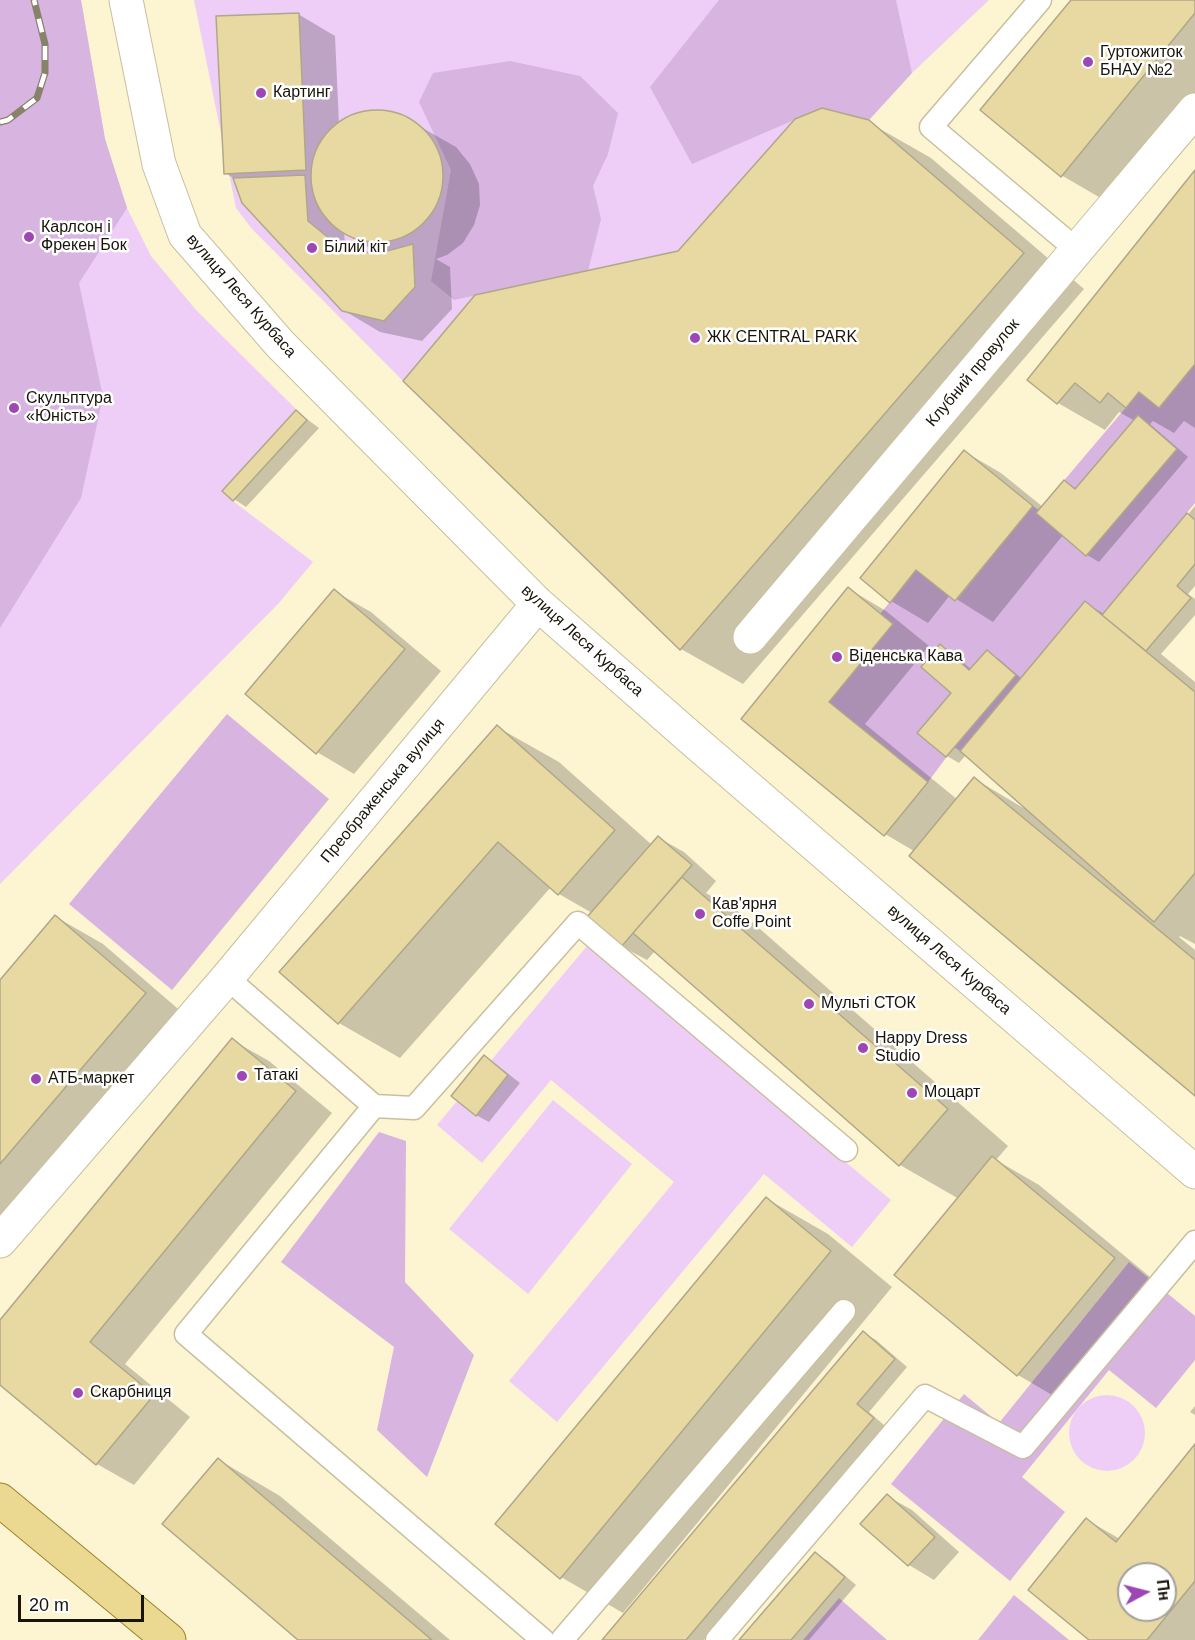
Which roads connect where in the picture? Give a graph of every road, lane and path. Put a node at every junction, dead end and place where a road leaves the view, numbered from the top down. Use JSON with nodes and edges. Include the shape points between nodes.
{"nodes":[{"id":1,"x":126,"y":0,"type":"edge"},
{"id":2,"x":1040,"y":0,"type":"edge"},
{"id":3,"x":1195,"y":110,"type":"edge"},
{"id":4,"x":1077,"y":250,"type":"junction"},
{"id":5,"x":538,"y":604,"type":"junction"},
{"id":6,"x":750,"y":637,"type":"dead end"},
{"id":7,"x":227,"y":978,"type":"junction"},
{"id":8,"x":374,"y":1106,"type":"junction"},
{"id":9,"x":846,"y":1150,"type":"dead end"},
{"id":10,"x":1195,"y":1172,"type":"edge"},
{"id":11,"x":0,"y":1241,"type":"edge"},
{"id":12,"x":1195,"y":1242,"type":"edge"},
{"id":13,"x":844,"y":1311,"type":"dead end"},
{"id":14,"x":0,"y":1500,"type":"edge"},
{"id":15,"x":170,"y":1640,"type":"edge"},
{"id":16,"x":543,"y":1640,"type":"edge"},
{"id":17,"x":562,"y":1640,"type":"edge"},
{"id":18,"x":717,"y":1640,"type":"edge"}],
"edges":[{"from":1,"to":5,"type":"street","name":"вулиця Леся Курбаса","via":[[159,164],[185,235],[280,344]]},
{"from":2,"to":4,"type":"lane","via":[[931,127]]},
{"from":3,"to":4,"type":"street","name":"Клубний провулок"},
{"from":4,"to":6,"type":"street","name":"Клубний провулок"},
{"from":5,"to":7,"type":"street","name":"Преображенська вулиця"},
{"from":5,"to":10,"type":"street","name":"вулиця Леся Курбаса"},
{"from":7,"to":8,"type":"lane"},
{"from":7,"to":11,"type":"street","name":"Преображенська вулиця"},
{"from":8,"to":9,"type":"lane","via":[[414,1108],[578,923]]},
{"from":8,"to":16,"type":"lane","via":[[186,1334]]},
{"from":12,"to":18,"type":"lane","via":[[1023,1447],[925,1396]]},
{"from":13,"to":17,"type":"lane"},
{"from":14,"to":15,"type":"main road"}]}
